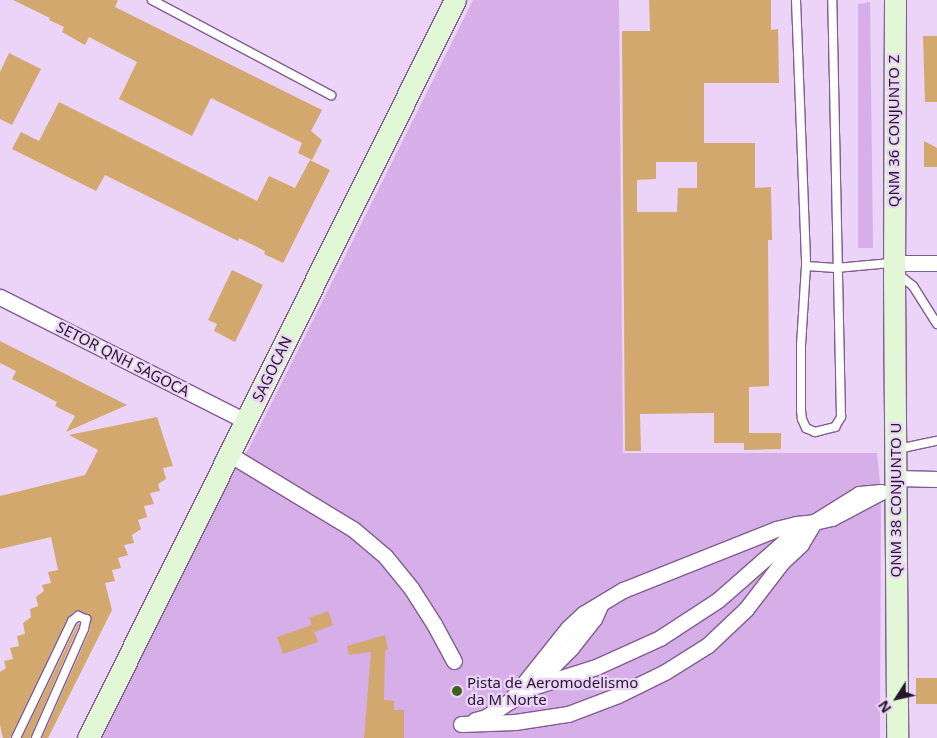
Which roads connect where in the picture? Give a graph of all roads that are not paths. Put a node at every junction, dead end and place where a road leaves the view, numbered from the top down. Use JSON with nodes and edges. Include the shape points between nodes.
{"nodes":[{"id":1,"x":152,"y":0,"type":"edge"},
{"id":2,"x":455,"y":0,"type":"edge"},
{"id":3,"x":796,"y":0,"type":"edge"},
{"id":4,"x":832,"y":0,"type":"edge"},
{"id":5,"x":895,"y":0,"type":"edge"},
{"id":6,"x":331,"y":94,"type":"dead end"},
{"id":7,"x":937,"y":263,"type":"edge"},
{"id":8,"x":806,"y":266,"type":"junction"},
{"id":9,"x":836,"y":268,"type":"junction"},
{"id":10,"x":894,"y":269,"type":"junction"},
{"id":11,"x":0,"y":297,"type":"edge"},
{"id":12,"x":937,"y":324,"type":"edge"},
{"id":13,"x":246,"y":421,"type":"junction"},
{"id":14,"x":937,"y":440,"type":"edge"},
{"id":15,"x":896,"y":449,"type":"junction"},
{"id":16,"x":229,"y":454,"type":"junction"},
{"id":17,"x":896,"y":478,"type":"junction"},
{"id":18,"x":937,"y":479,"type":"edge"},
{"id":19,"x":814,"y":522,"type":"junction"},
{"id":20,"x":602,"y":602,"type":"junction"},
{"id":21,"x":454,"y":661,"type":"dead end"},
{"id":22,"x":532,"y":687,"type":"junction"},
{"id":23,"x":510,"y":700,"type":"junction"},
{"id":24,"x":16,"y":738,"type":"edge"},
{"id":25,"x":36,"y":738,"type":"edge"},
{"id":26,"x":88,"y":738,"type":"edge"},
{"id":27,"x":897,"y":738,"type":"edge"}],
"edges":[{"from":1,"to":6,"type":"lane"},
{"from":2,"to":13,"type":"street","name":"SAGOCAN"},
{"from":3,"to":8,"type":"lane"},
{"from":4,"to":9,"type":"lane"},
{"from":5,"to":10,"type":"street","name":"QNM 36 CONJUNTO Z"},
{"from":7,"to":10,"type":"street"},
{"from":8,"to":9,"type":"lane"},
{"from":8,"to":9,"type":"lane","via":[[801,410],[806,428],[815,432],[835,427],[841,417]]},
{"from":9,"to":10,"type":"lane"},
{"from":10,"to":12,"type":"lane","via":[[913,286]]},
{"from":10,"to":15,"type":"street","name":"QNM 38 CONJUNTO U"},
{"from":11,"to":13,"type":"street","name":"SETOR QNH SAGOCA"},
{"from":13,"to":16,"type":"street","name":"SAGOCAN"},
{"from":14,"to":15,"type":"lane"},
{"from":15,"to":17,"type":"street","name":"QNM 38 CONJUNTO U"},
{"from":16,"to":21,"type":"street","via":[[353,529],[385,556],[411,588]]},
{"from":16,"to":26,"type":"street","name":"SAGOCAN"},
{"from":17,"to":18,"type":"street"},
{"from":17,"to":27,"type":"street","name":"QNM 38 CONJUNTO U"},
{"from":19,"to":20,"type":"street","via":[[776,529],[720,550],[623,590]]},
{"from":19,"to":22,"type":"street","via":[[792,535],[718,600],[660,638],[596,666]]},
{"from":19,"to":23,"type":"street","via":[[801,544],[782,562],[746,610],[708,645],[665,672],[568,714],[514,722],[461,724],[486,717]]},
{"from":20,"to":22,"type":"street","via":[[594,619],[571,648]]},
{"from":20,"to":23,"type":"street","via":[[568,628]]},
{"from":22,"to":23,"type":"street"},
{"from":24,"to":25,"type":"lane","via":[[72,621],[78,616],[86,619]]}]}
